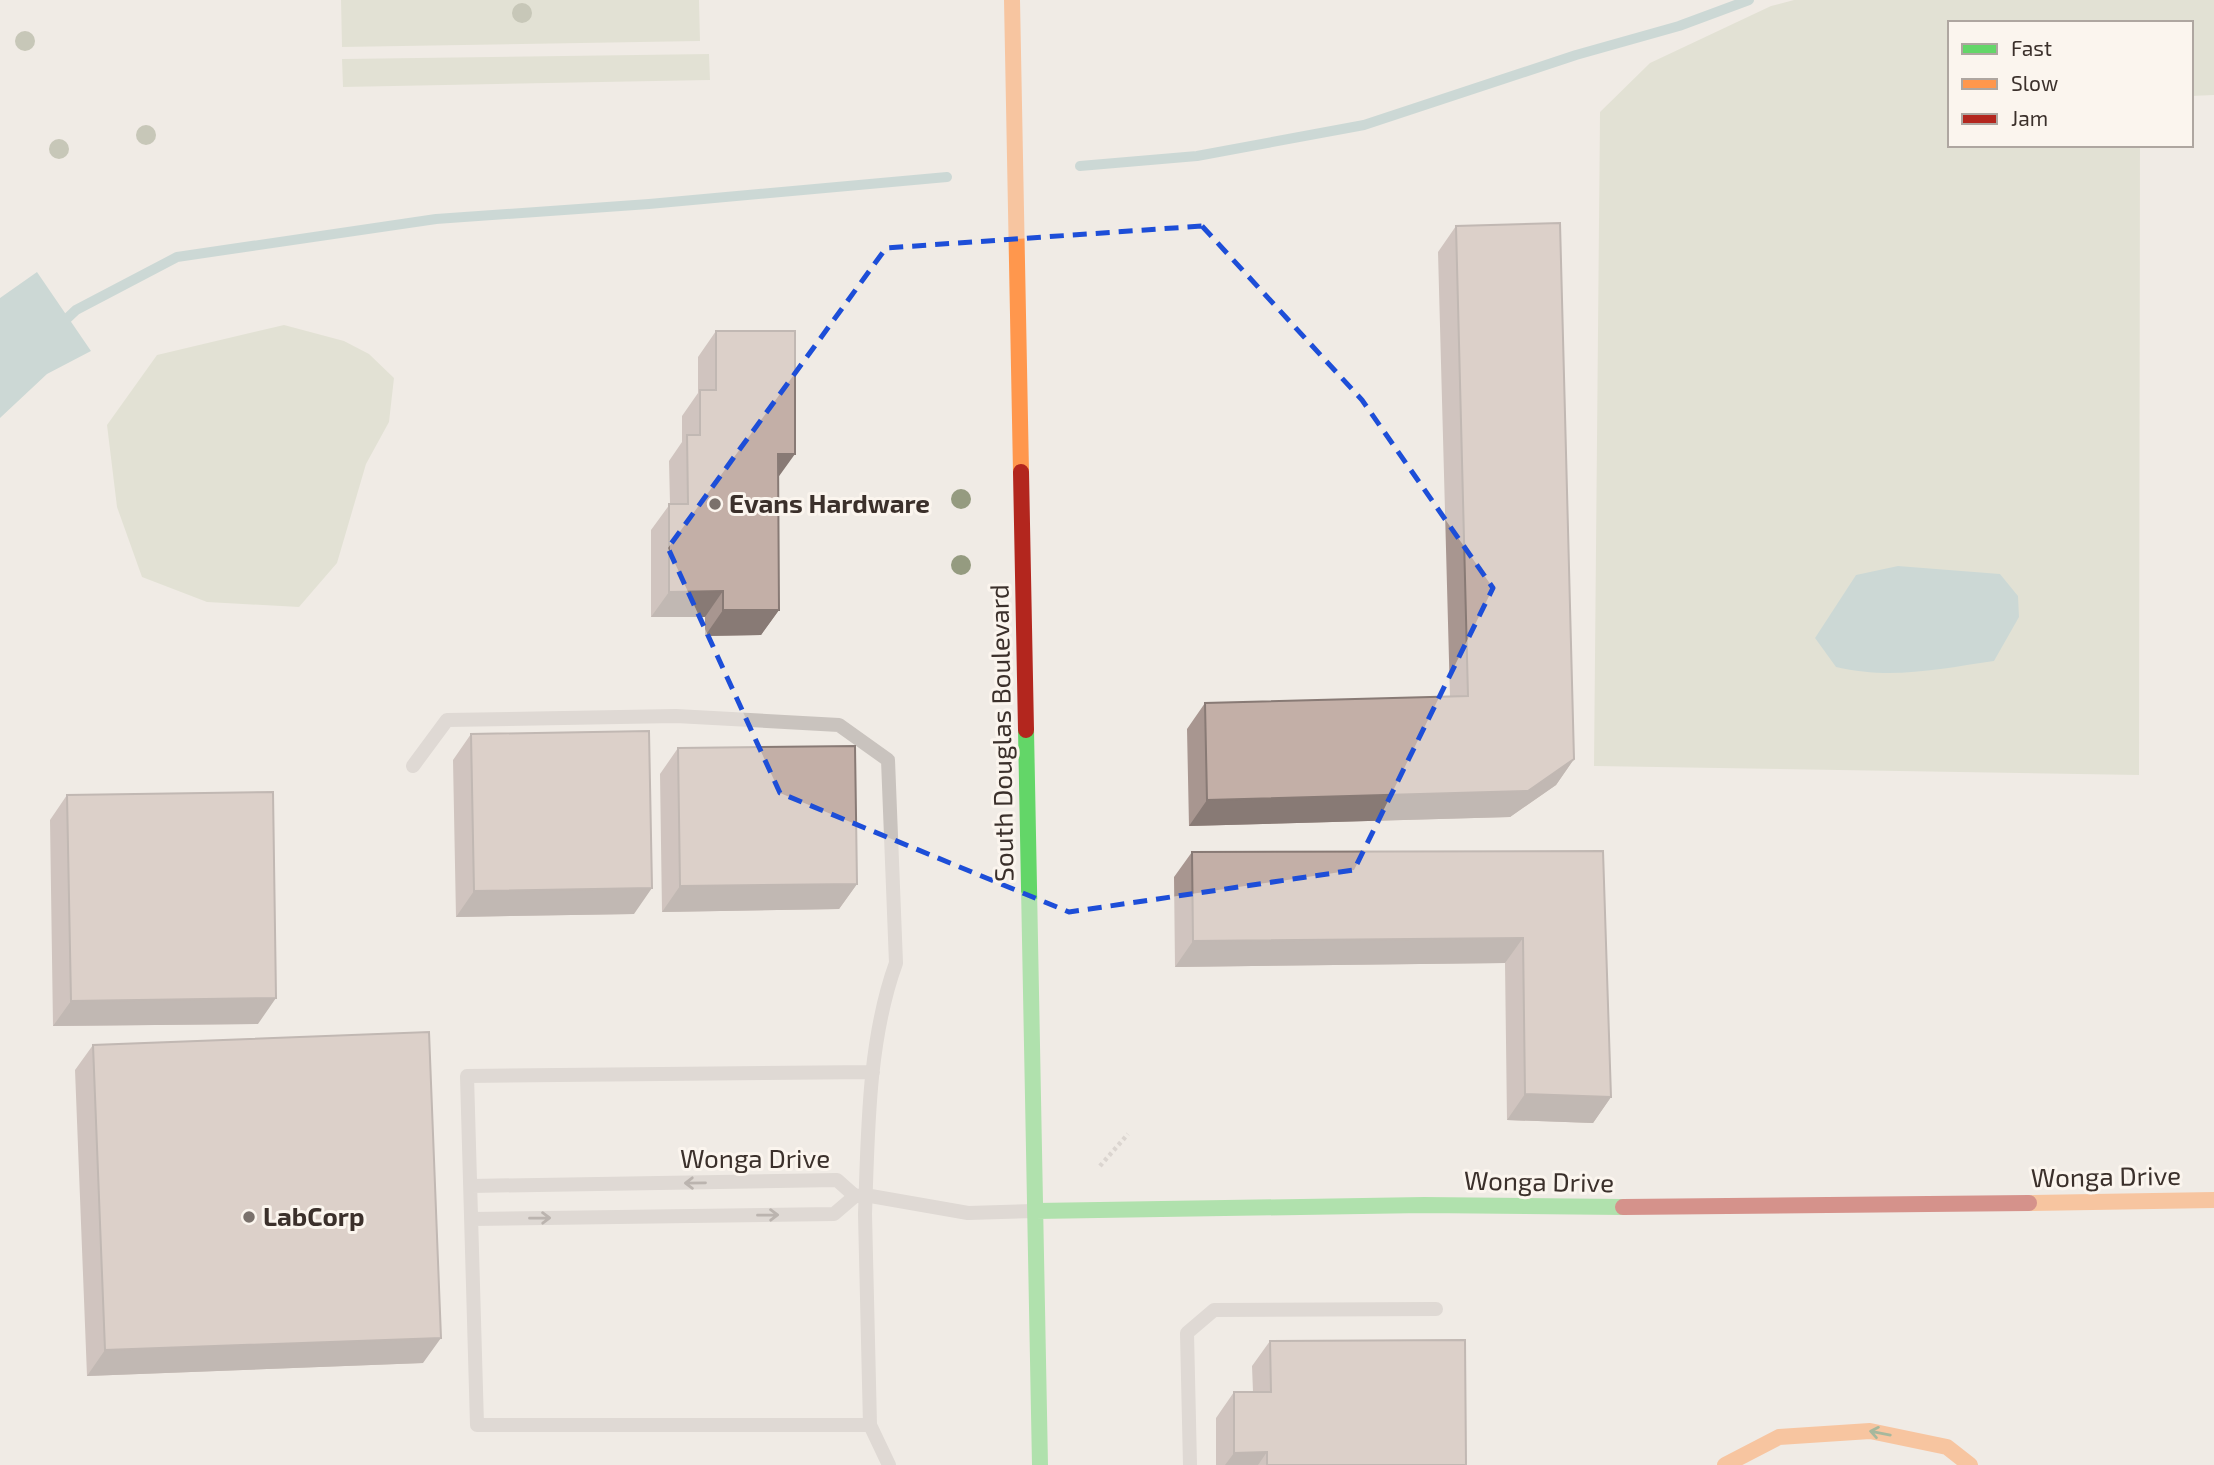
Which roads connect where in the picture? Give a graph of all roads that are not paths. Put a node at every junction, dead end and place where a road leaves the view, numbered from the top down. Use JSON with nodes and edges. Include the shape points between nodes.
{"nodes":[{"id":1,"x":1012,"y":0,"type":"edge"},
{"id":2,"x":414,"y":766,"type":"dead end"},
{"id":3,"x":873,"y":1072,"type":"junction"},
{"id":4,"x":471,"y":1186,"type":"junction"},
{"id":5,"x":860,"y":1196,"type":"junction"},
{"id":6,"x":2214,"y":1200,"type":"edge"},
{"id":7,"x":1036,"y":1211,"type":"junction"},
{"id":8,"x":472,"y":1219,"type":"junction"},
{"id":9,"x":1436,"y":1310,"type":"dead end"},
{"id":10,"x":870,"y":1425,"type":"junction"},
{"id":11,"x":889,"y":1465,"type":"edge"},
{"id":12,"x":1040,"y":1465,"type":"edge"},
{"id":13,"x":1189,"y":1465,"type":"edge"},
{"id":14,"x":1725,"y":1465,"type":"edge"},
{"id":15,"x":1970,"y":1465,"type":"edge"}],
"edges":[{"from":1,"to":7,"type":"main road","name":"South Douglas Boulevard"},
{"from":2,"to":3,"type":"lane","via":[[447,720],[676,716],[839,725],[888,761],[897,963],[885,994]]},
{"from":3,"to":4,"type":"lane","via":[[467,1076]]},
{"from":3,"to":5,"type":"lane"},
{"from":5,"to":4,"type":"lane","name":"Wonga Drive","one_way":true,"via":[[837,1180]]},
{"from":4,"to":8,"type":"lane"},
{"from":5,"to":7,"type":"lane","name":"Wonga Drive","via":[[968,1213]]},
{"from":8,"to":5,"type":"lane","name":"Wonga Drive","one_way":true,"via":[[834,1214]]},
{"from":5,"to":10,"type":"lane"},
{"from":6,"to":7,"type":"main road","name":"Wonga Drive"},
{"from":7,"to":12,"type":"main road","name":"South Douglas Boulevard"},
{"from":8,"to":10,"type":"lane","via":[[477,1425]]},
{"from":9,"to":13,"type":"lane","via":[[1214,1310],[1187,1333]]},
{"from":10,"to":11,"type":"lane"},
{"from":15,"to":14,"type":"main road","one_way":true,"via":[[1947,1447],[1870,1431],[1779,1437]]}]}
